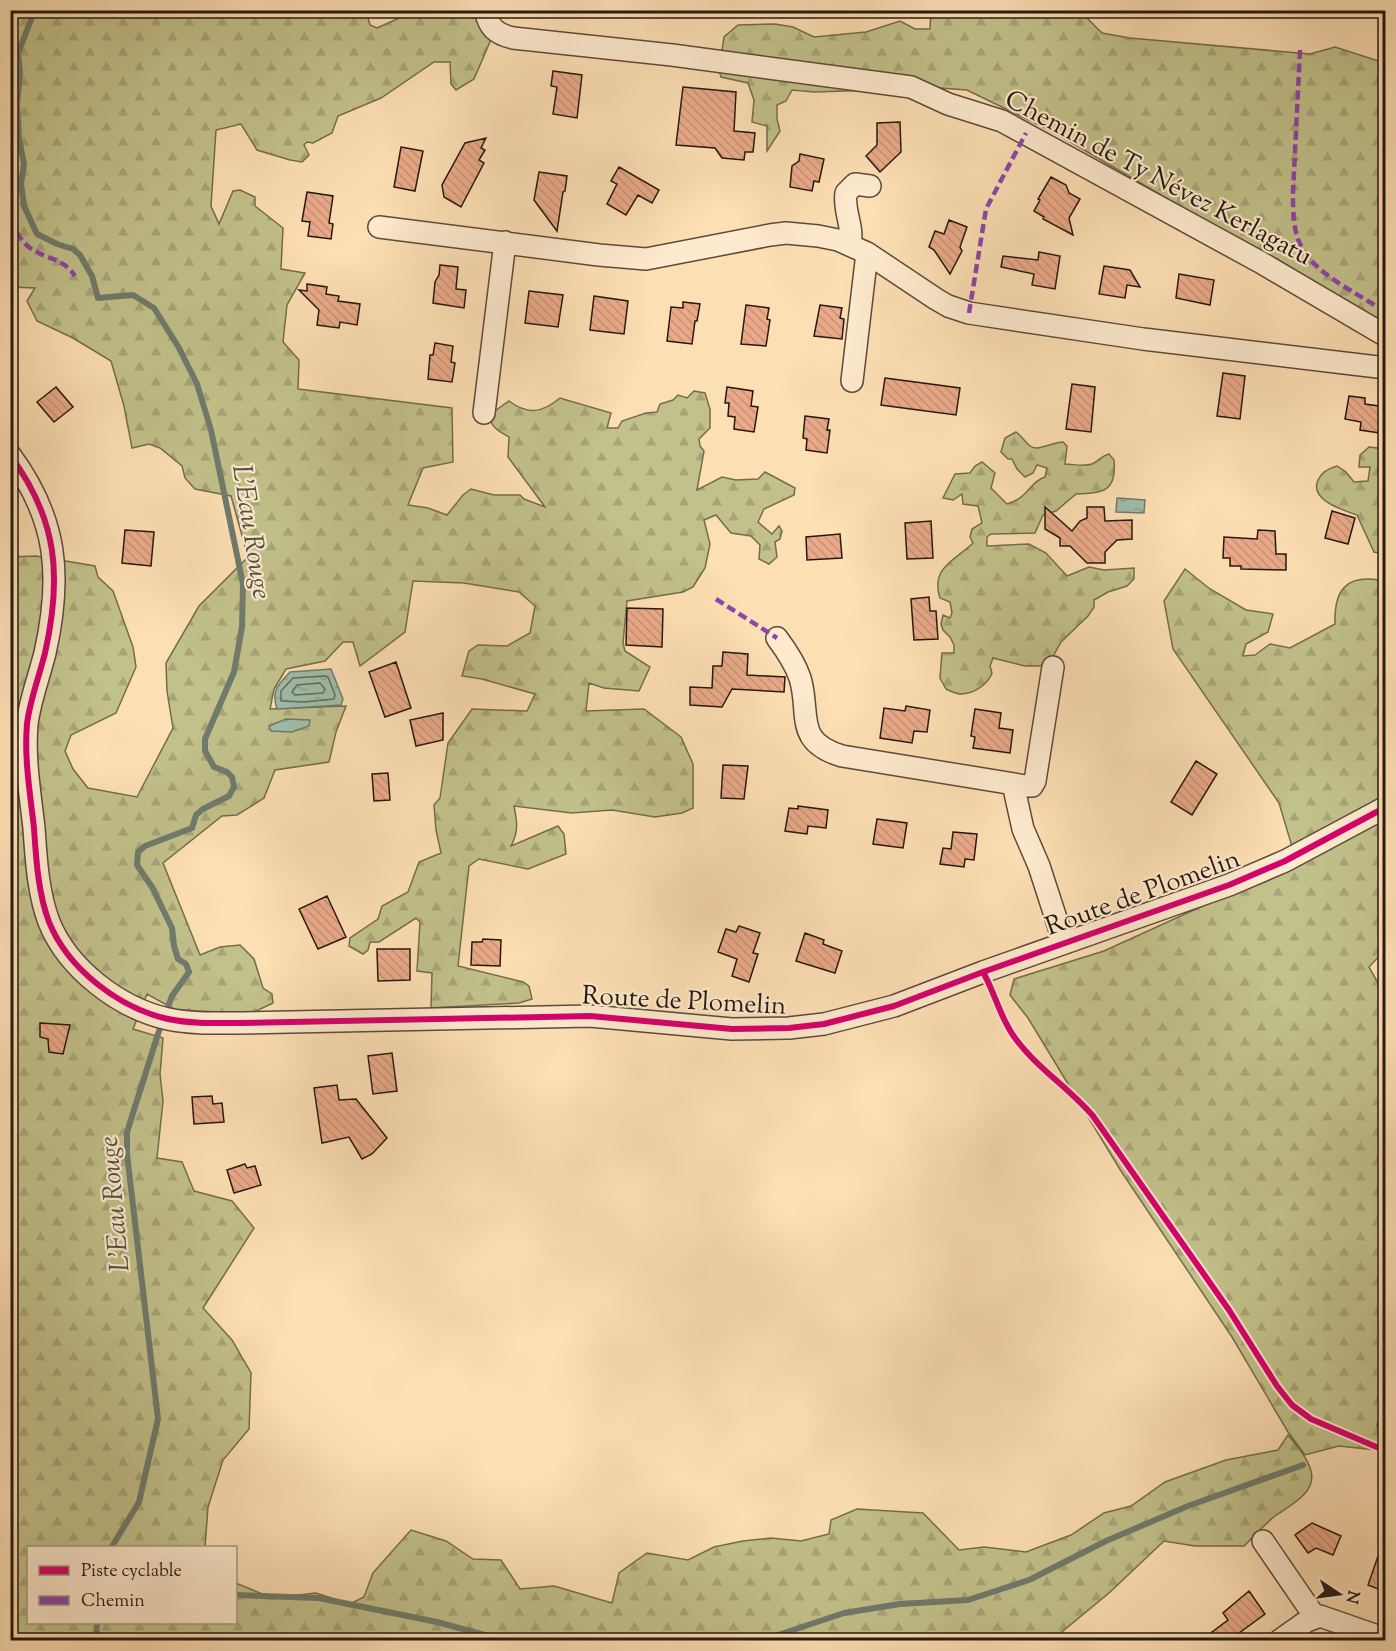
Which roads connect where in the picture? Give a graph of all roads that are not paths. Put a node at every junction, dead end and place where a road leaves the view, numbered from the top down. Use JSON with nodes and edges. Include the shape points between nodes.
{"nodes":[{"id":1,"x":485,"y":10,"type":"edge"},
{"id":2,"x":870,"y":186,"type":"dead end"},
{"id":3,"x":380,"y":227,"type":"dead end"},
{"id":4,"x":505,"y":242,"type":"junction"},
{"id":5,"x":859,"y":249,"type":"junction"},
{"id":6,"x":1386,"y":336,"type":"edge"},
{"id":7,"x":1386,"y":368,"type":"edge"},
{"id":8,"x":852,"y":381,"type":"dead end"},
{"id":9,"x":484,"y":413,"type":"dead end"},
{"id":10,"x":10,"y":455,"type":"edge"},
{"id":11,"x":777,"y":638,"type":"dead end"},
{"id":12,"x":1053,"y":667,"type":"dead end"},
{"id":13,"x":1012,"y":784,"type":"junction"},
{"id":14,"x":1386,"y":807,"type":"edge"},
{"id":15,"x":1064,"y":943,"type":"junction"},
{"id":16,"x":1263,"y":1541,"type":"dead end"},
{"id":17,"x":1315,"y":1617,"type":"junction"},
{"id":18,"x":1386,"y":1639,"type":"edge"},
{"id":19,"x":1280,"y":1641,"type":"edge"}],
"edges":[{"from":1,"to":6,"type":"street","name":"Chemin de Ty Névez Kerlagatu","via":[[495,32],[513,39],[672,55],[910,87],[1002,121],[1260,262]]},
{"from":2,"to":5,"type":"street","via":[[855,184],[846,192],[845,209]]},
{"from":3,"to":4,"type":"street"},
{"from":4,"to":5,"type":"street","via":[[646,259],[786,233],[818,236]]},
{"from":4,"to":9,"type":"street"},
{"from":5,"to":7,"type":"street","via":[[942,302],[969,313],[1143,339]]},
{"from":5,"to":8,"type":"street"},
{"from":10,"to":15,"type":"street","name":"Route de Plomelin","via":[[43,515],[55,571],[50,625],[25,750],[43,901],[66,951],[88,975],[122,1000],[162,1017],[192,1022],[590,1016],[722,1028],[789,1028],[894,1006]]},
{"from":11,"to":13,"type":"street","via":[[800,678],[806,726],[823,749],[842,756]]},
{"from":12,"to":13,"type":"street","via":[[1035,781],[1032,786]]},
{"from":13,"to":15,"type":"street","via":[[1023,829]]},
{"from":14,"to":15,"type":"street","name":"Route de Plomelin","via":[[1256,874]]},
{"from":16,"to":17,"type":"street"},
{"from":17,"to":18,"type":"street"},
{"from":17,"to":19,"type":"street"}]}
